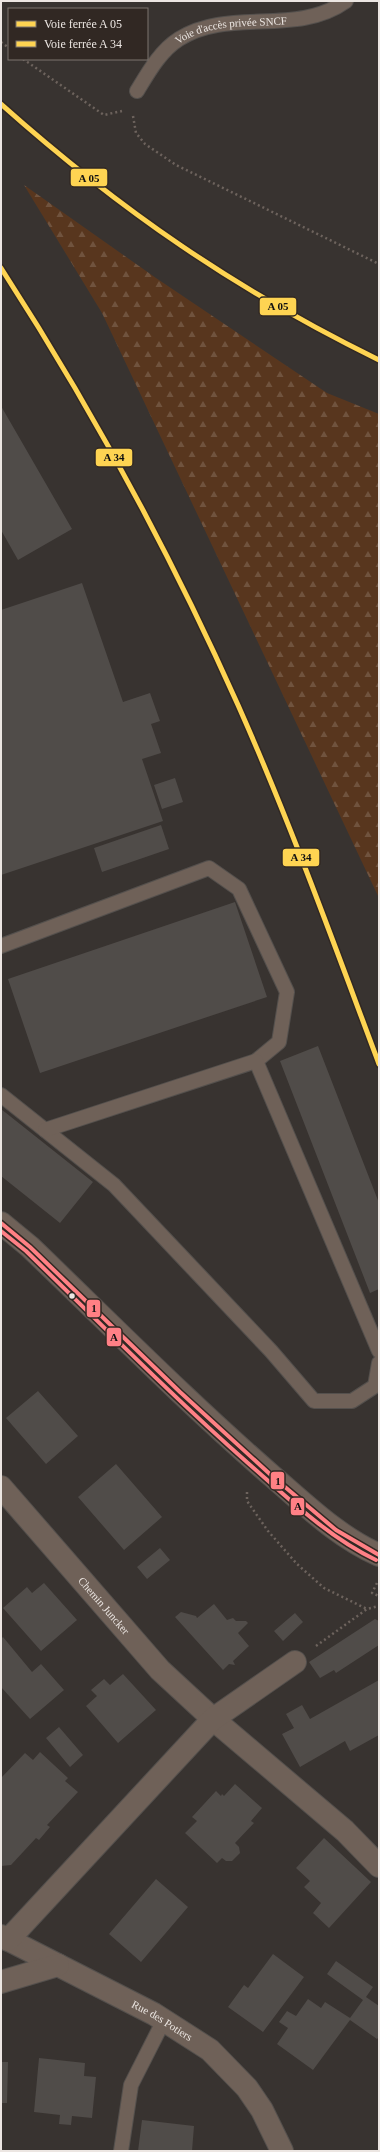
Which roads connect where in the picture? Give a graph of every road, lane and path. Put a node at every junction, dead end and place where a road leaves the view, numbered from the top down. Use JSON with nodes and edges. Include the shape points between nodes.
{"nodes":[{"id":1,"x":346,"y":1,"type":"edge"},
{"id":2,"x":24,"y":60,"type":"edge"},
{"id":3,"x":137,"y":91,"type":"joint"},
{"id":4,"x":132,"y":108,"type":"junction"},
{"id":5,"x":379,"y":264,"type":"edge"},
{"id":6,"x":1,"y":946,"type":"edge"},
{"id":7,"x":256,"y":1061,"type":"junction"},
{"id":8,"x":1,"y":1094,"type":"edge"},
{"id":9,"x":45,"y":1130,"type":"junction"},
{"id":10,"x":1,"y":1223,"type":"edge"},
{"id":11,"x":379,"y":1351,"type":"edge"},
{"id":12,"x":379,"y":1363,"type":"edge"},
{"id":13,"x":247,"y":1454,"type":"junction"},
{"id":14,"x":1,"y":1488,"type":"edge"},
{"id":15,"x":379,"y":1555,"type":"edge"},
{"id":16,"x":378,"y":1582,"type":"dead end"},
{"id":17,"x":379,"y":1596,"type":"edge"},
{"id":18,"x":379,"y":1606,"type":"edge"},
{"id":19,"x":367,"y":1609,"type":"junction"},
{"id":20,"x":295,"y":1662,"type":"joint"},
{"id":21,"x":213,"y":1719,"type":"junction"},
{"id":22,"x":379,"y":1866,"type":"edge"},
{"id":23,"x":4,"y":1938,"type":"edge"},
{"id":24,"x":58,"y":1965,"type":"junction"},
{"id":25,"x":1,"y":1982,"type":"edge"},
{"id":26,"x":164,"y":2020,"type":"junction"},
{"id":27,"x":121,"y":2151,"type":"edge"},
{"id":28,"x":282,"y":2151,"type":"edge"}],
"edges":[{"from":1,"to":3,"type":"lane","name":"Voie d'accès privée SNCF","via":[[321,15],[303,20],[221,25],[194,31],[178,39],[163,53]]},
{"from":2,"to":4,"type":"path","via":[[104,115]]},
{"from":3,"to":4,"type":"path"},
{"from":4,"to":5,"type":"path","via":[[136,132],[144,144],[159,155],[297,226]]},
{"from":6,"to":7,"type":"lane","via":[[209,868],[240,888],[287,992],[278,1042]]},
{"from":7,"to":9,"type":"lane"},
{"from":7,"to":11,"type":"lane"},
{"from":8,"to":9,"type":"lane"},
{"from":9,"to":12,"type":"lane","via":[[114,1185],[271,1351],[314,1401],[352,1401],[375,1386]]},
{"from":10,"to":13,"type":"street","via":[[30,1247]]},
{"from":13,"to":15,"type":"street","via":[[328,1524]]},
{"from":13,"to":19,"type":"path","via":[[247,1501],[268,1531],[297,1564],[324,1588]]},
{"from":14,"to":21,"type":"street","name":"Chemin Juncker","via":[[160,1670]]},
{"from":16,"to":17,"type":"path","via":[[372,1593]]},
{"from":18,"to":19,"type":"path"},
{"from":19,"to":20,"type":"path"},
{"from":20,"to":21,"type":"street"},
{"from":21,"to":22,"type":"street","name":"Chemin Juncker","via":[[345,1831]]},
{"from":21,"to":23,"type":"street"},
{"from":23,"to":24,"type":"street","name":"Rue des Potiers"},
{"from":24,"to":25,"type":"street"},
{"from":24,"to":26,"type":"street","name":"Rue des Potiers"},
{"from":26,"to":27,"type":"lane","via":[[131,2085]]},
{"from":26,"to":28,"type":"street","name":"Rue des Potiers","via":[[210,2050],[228,2067],[262,2110]]}]}
